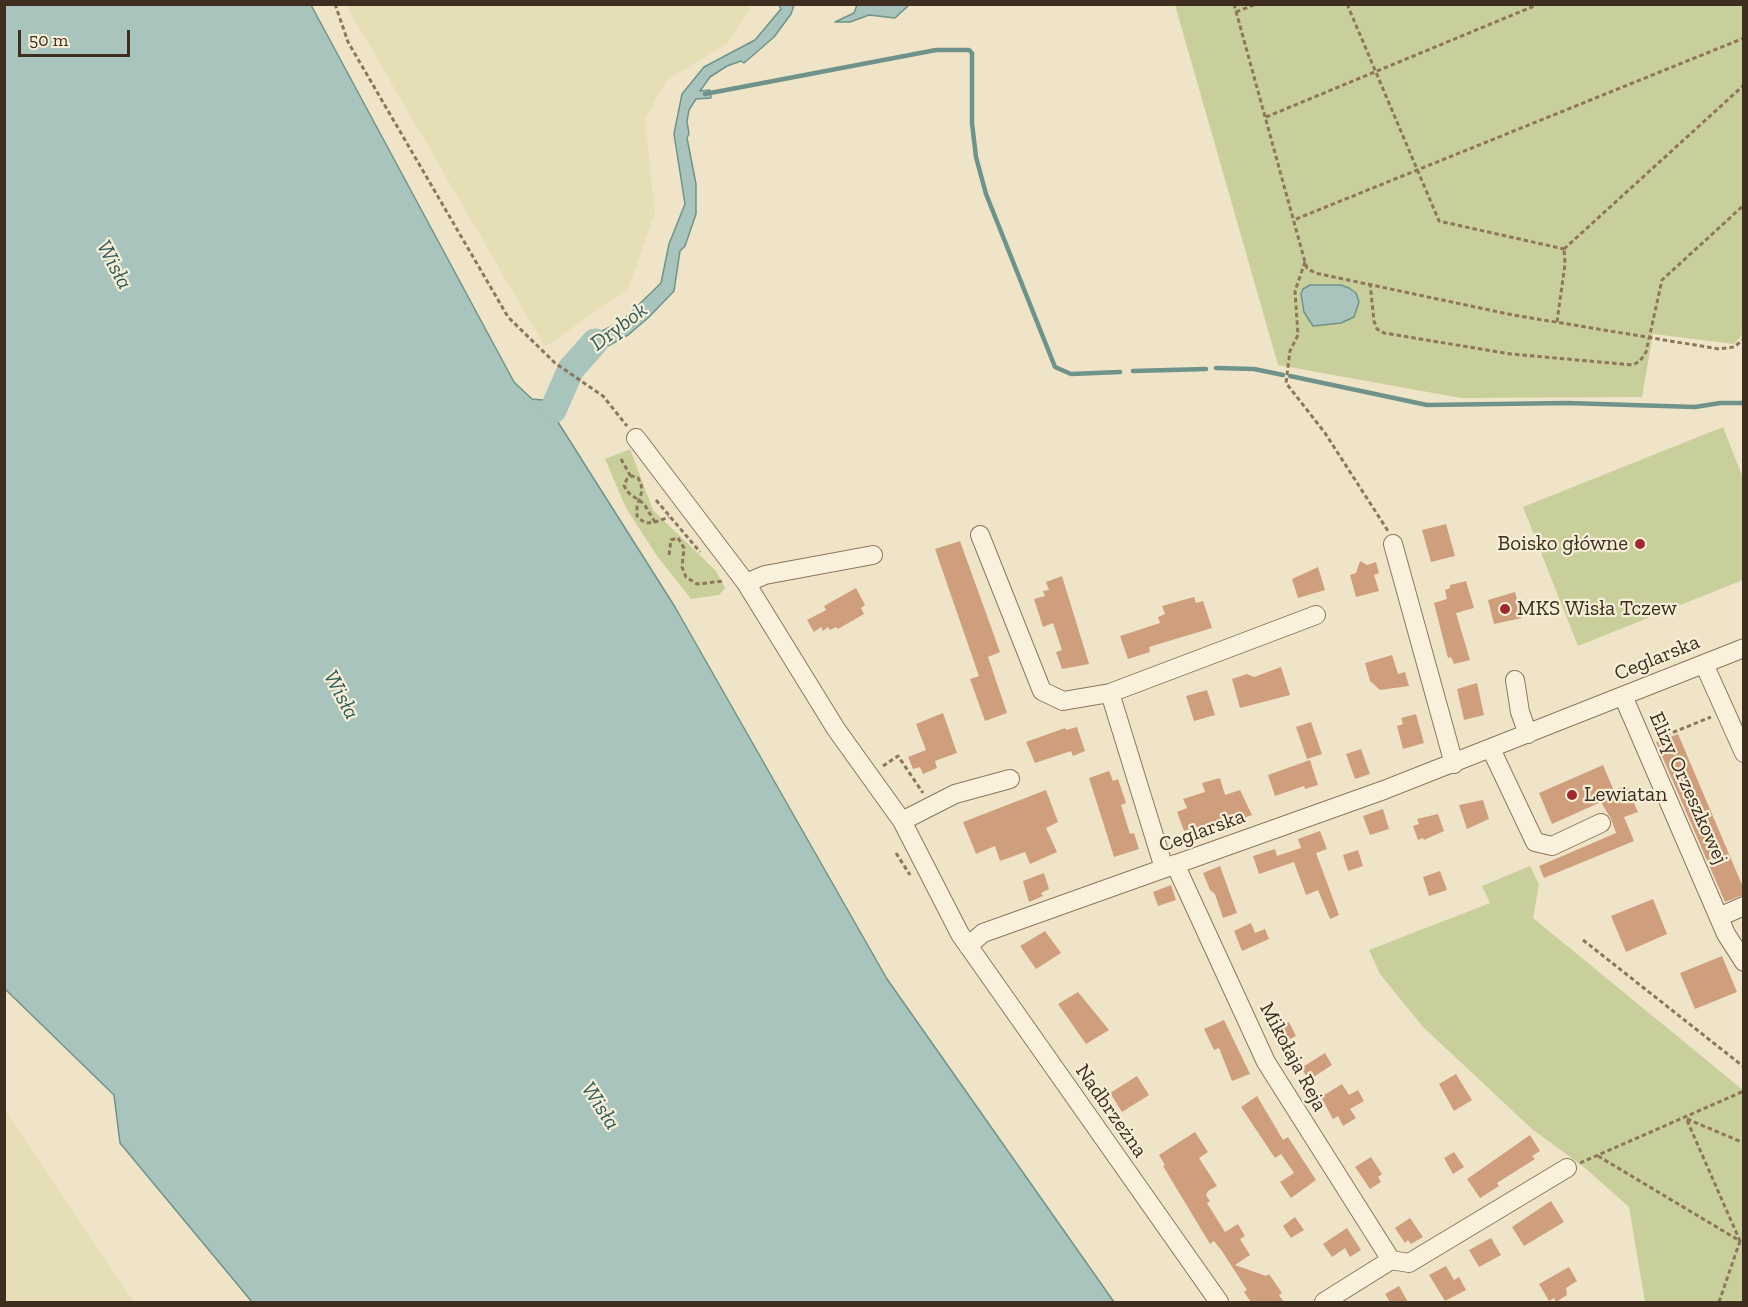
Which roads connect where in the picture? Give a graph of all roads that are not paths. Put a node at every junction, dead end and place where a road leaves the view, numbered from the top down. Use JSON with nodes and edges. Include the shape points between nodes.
{"nodes":[{"id":1,"x":636,"y":438,"type":"road end"},
{"id":2,"x":980,"y":535,"type":"dead end"},
{"id":3,"x":1393,"y":544,"type":"road end"},
{"id":4,"x":873,"y":555,"type":"dead end"},
{"id":5,"x":738,"y":583,"type":"junction"},
{"id":6,"x":1316,"y":615,"type":"dead end"},
{"id":7,"x":1743,"y":648,"type":"edge"},
{"id":8,"x":1704,"y":664,"type":"junction"},
{"id":9,"x":1515,"y":680,"type":"dead end"},
{"id":10,"x":1110,"y":693,"type":"junction"},
{"id":11,"x":1623,"y":696,"type":"junction"},
{"id":12,"x":1528,"y":734,"type":"junction"},
{"id":13,"x":1491,"y":749,"type":"junction"},
{"id":14,"x":1743,"y":753,"type":"edge"},
{"id":15,"x":1454,"y":764,"type":"junction"},
{"id":16,"x":1010,"y":779,"type":"dead end"},
{"id":17,"x":902,"y":821,"type":"junction"},
{"id":18,"x":1601,"y":823,"type":"dead end"},
{"id":19,"x":1170,"y":866,"type":"junction"},
{"id":20,"x":1743,"y":906,"type":"edge"},
{"id":21,"x":1719,"y":917,"type":"junction"},
{"id":22,"x":968,"y":946,"type":"junction"},
{"id":23,"x":1743,"y":962,"type":"edge"},
{"id":24,"x":1567,"y":1168,"type":"road end"},
{"id":25,"x":1391,"y":1260,"type":"junction"},
{"id":26,"x":1219,"y":1302,"type":"edge"},
{"id":27,"x":1324,"y":1302,"type":"edge"}],
"edges":[{"from":1,"to":5,"type":"street","name":"Nadbrzeżna"},
{"from":2,"to":10,"type":"street","via":[[1042,691],[1063,701]]},
{"from":3,"to":15,"type":"street"},
{"from":4,"to":5,"type":"street","via":[[765,574]]},
{"from":5,"to":17,"type":"street","name":"Nadbrzeżna"},
{"from":6,"to":10,"type":"street"},
{"from":7,"to":8,"type":"street","name":"Ceglarska"},
{"from":8,"to":11,"type":"street","name":"Ceglarska"},
{"from":8,"to":14,"type":"street"},
{"from":9,"to":12,"type":"street"},
{"from":10,"to":19,"type":"street","name":"Mikołaja Reja"},
{"from":11,"to":12,"type":"street","name":"Ceglarska"},
{"from":11,"to":21,"type":"street","name":"Elizy Orzeszkowej"},
{"from":12,"to":13,"type":"street","name":"Ceglarska"},
{"from":13,"to":15,"type":"street","name":"Ceglarska"},
{"from":13,"to":18,"type":"street","via":[[1535,842],[1552,846]]},
{"from":15,"to":19,"type":"street","name":"Ceglarska"},
{"from":16,"to":17,"type":"street","via":[[955,794]]},
{"from":17,"to":22,"type":"street","name":"Nadbrzeżna"},
{"from":19,"to":22,"type":"street","name":"Ceglarska","via":[[983,933]]},
{"from":19,"to":25,"type":"street","name":"Mikołaja Reja","via":[[1266,1062]]},
{"from":20,"to":21,"type":"street"},
{"from":21,"to":23,"type":"street","name":"Elizy Orzeszkowej"},
{"from":22,"to":26,"type":"street","name":"Nadbrzeżna"},
{"from":24,"to":25,"type":"street","via":[[1409,1263]]},
{"from":25,"to":27,"type":"street"}]}
